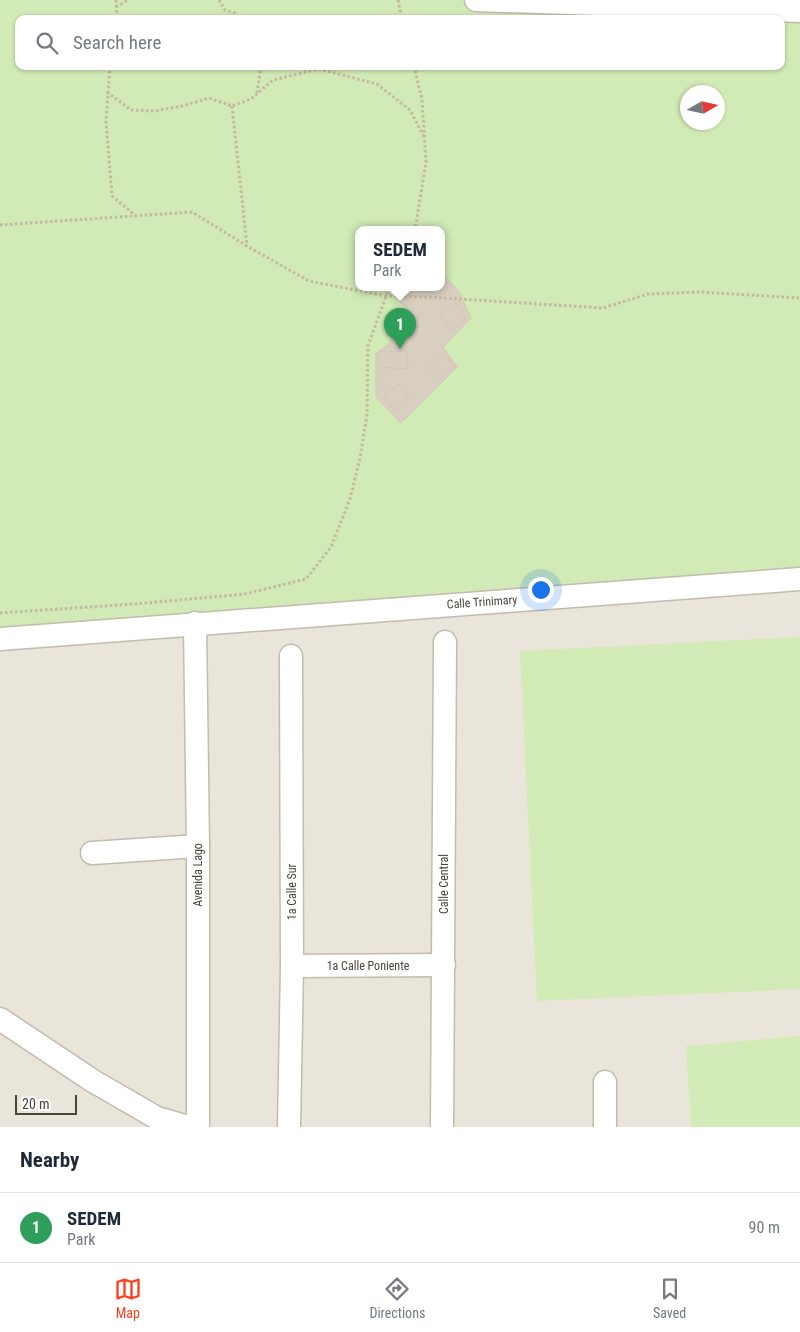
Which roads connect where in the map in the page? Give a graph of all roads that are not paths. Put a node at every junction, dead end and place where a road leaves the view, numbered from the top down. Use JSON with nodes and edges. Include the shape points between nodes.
{"nodes":[{"id":1,"x":476,"y":0,"type":"edge"},
{"id":2,"x":800,"y":11,"type":"edge"},
{"id":3,"x":800,"y":580,"type":"edge"},
{"id":4,"x":195,"y":623,"type":"junction"},
{"id":5,"x":0,"y":639,"type":"edge"},
{"id":6,"x":444,"y":642,"type":"dead end"},
{"id":7,"x":291,"y":656,"type":"dead end"},
{"id":8,"x":198,"y":846,"type":"junction"},
{"id":9,"x":92,"y":852,"type":"dead end"},
{"id":10,"x":444,"y":965,"type":"junction"},
{"id":11,"x":292,"y":966,"type":"junction"},
{"id":12,"x":0,"y":1019,"type":"edge"},
{"id":13,"x":606,"y":1082,"type":"dead end"},
{"id":14,"x":189,"y":1127,"type":"edge"},
{"id":15,"x":198,"y":1127,"type":"edge"},
{"id":16,"x":289,"y":1127,"type":"edge"},
{"id":17,"x":442,"y":1127,"type":"edge"},
{"id":18,"x":605,"y":1127,"type":"edge"}],
"edges":[{"from":1,"to":2,"type":"street"},
{"from":3,"to":4,"type":"street","name":"Calle Trinimary"},
{"from":4,"to":5,"type":"street","name":"Calle Trinimary"},
{"from":4,"to":8,"type":"street","name":"Avenida Lago"},
{"from":6,"to":10,"type":"street","name":"Calle Central"},
{"from":7,"to":11,"type":"street","name":"1a Calle Sur"},
{"from":8,"to":9,"type":"street"},
{"from":8,"to":15,"type":"street","name":"Avenida Lago"},
{"from":10,"to":11,"type":"street","name":"1a Calle Poniente"},
{"from":10,"to":17,"type":"street","name":"Calle Central"},
{"from":11,"to":16,"type":"street","name":"1a Calle Sur"},
{"from":12,"to":14,"type":"street","via":[[93,1081],[157,1118]]},
{"from":13,"to":18,"type":"street"}]}
